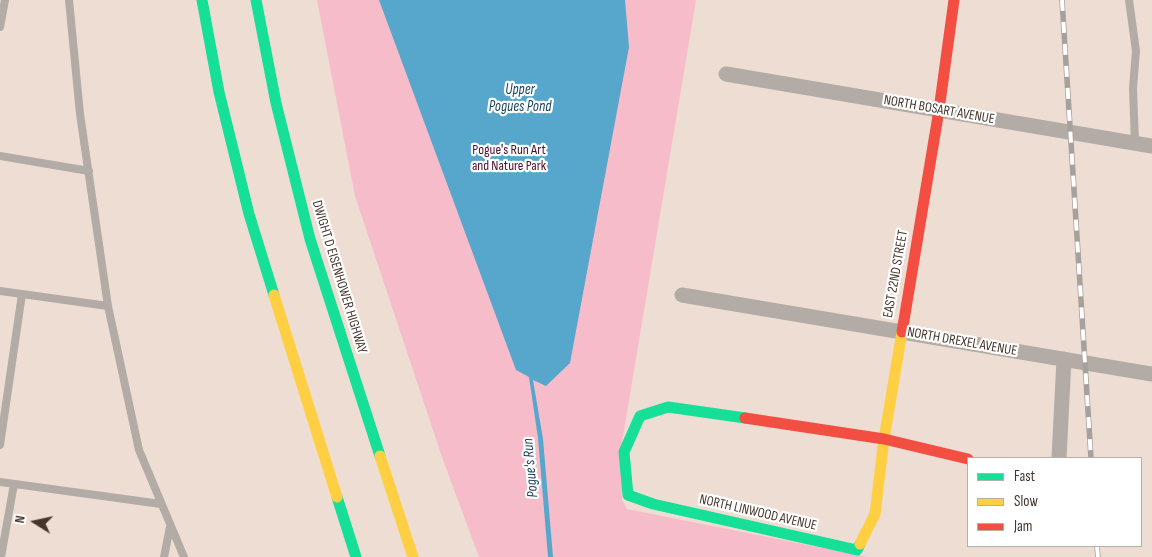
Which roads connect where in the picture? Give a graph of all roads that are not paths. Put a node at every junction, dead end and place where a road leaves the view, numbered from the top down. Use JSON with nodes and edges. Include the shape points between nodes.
{"nodes":[{"id":1,"x":5,"y":0,"type":"edge"},
{"id":2,"x":69,"y":0,"type":"edge"},
{"id":3,"x":202,"y":0,"type":"edge"},
{"id":4,"x":256,"y":0,"type":"edge"},
{"id":5,"x":263,"y":0,"type":"edge"},
{"id":6,"x":954,"y":0,"type":"edge"},
{"id":7,"x":1129,"y":0,"type":"edge"},
{"id":8,"x":0,"y":27,"type":"edge"},
{"id":9,"x":266,"y":53,"type":"junction"},
{"id":10,"x":726,"y":74,"type":"dead end"},
{"id":11,"x":940,"y":110,"type":"junction"},
{"id":12,"x":1135,"y":143,"type":"junction"},
{"id":13,"x":1152,"y":146,"type":"edge"},
{"id":14,"x":0,"y":156,"type":"edge"},
{"id":15,"x":89,"y":171,"type":"junction"},
{"id":16,"x":0,"y":291,"type":"edge"},
{"id":17,"x":22,"y":294,"type":"junction"},
{"id":18,"x":682,"y":295,"type":"dead end"},
{"id":19,"x":108,"y":306,"type":"junction"},
{"id":20,"x":901,"y":332,"type":"junction"},
{"id":21,"x":1064,"y":359,"type":"junction"},
{"id":22,"x":1152,"y":374,"type":"edge"},
{"id":23,"x":884,"y":439,"type":"junction"},
{"id":24,"x":0,"y":446,"type":"edge"},
{"id":25,"x":1059,"y":457,"type":"edge"},
{"id":26,"x":967,"y":459,"type":"edge"},
{"id":27,"x":0,"y":482,"type":"edge"},
{"id":28,"x":14,"y":484,"type":"junction"},
{"id":29,"x":161,"y":504,"type":"junction"},
{"id":30,"x":170,"y":526,"type":"junction"},
{"id":31,"x":857,"y":550,"type":"joint"},
{"id":32,"x":2,"y":557,"type":"edge"},
{"id":33,"x":164,"y":557,"type":"edge"},
{"id":34,"x":184,"y":557,"type":"edge"},
{"id":35,"x":356,"y":557,"type":"edge"},
{"id":36,"x":413,"y":557,"type":"edge"}],
"edges":[{"from":1,"to":8,"type":"lane"},
{"from":2,"to":15,"type":"lane"},
{"from":3,"to":35,"type":"main road","via":[[222,108],[249,214]]},
{"from":4,"to":9,"type":"main road","name":"DWIGHT D EISENHOWER HIGHWAY"},
{"from":5,"to":9,"type":"main road"},
{"from":6,"to":11,"type":"main road","name":"EAST 22ND STREET"},
{"from":7,"to":12,"type":"lane","via":[[1136,52],[1133,88]]},
{"from":9,"to":36,"type":"main road","name":"DWIGHT D EISENHOWER HIGHWAY","via":[[310,239]]},
{"from":10,"to":11,"type":"street","name":"NORTH BOSART AVENUE"},
{"from":11,"to":12,"type":"street","name":"NORTH BOSART AVENUE"},
{"from":11,"to":20,"type":"main road","name":"EAST 22ND STREET"},
{"from":12,"to":13,"type":"street","name":"NORTH BOSART AVENUE"},
{"from":14,"to":15,"type":"lane"},
{"from":15,"to":19,"type":"lane"},
{"from":16,"to":17,"type":"lane"},
{"from":17,"to":19,"type":"lane"},
{"from":17,"to":24,"type":"lane"},
{"from":18,"to":20,"type":"street","name":"NORTH DREXEL AVENUE"},
{"from":19,"to":29,"type":"lane","via":[[139,450]]},
{"from":20,"to":21,"type":"street","name":"NORTH DREXEL AVENUE"},
{"from":20,"to":23,"type":"main road","name":"EAST 22ND STREET"},
{"from":21,"to":22,"type":"street","name":"NORTH DREXEL AVENUE"},
{"from":21,"to":25,"type":"street"},
{"from":23,"to":26,"type":"main road"},
{"from":23,"to":31,"type":"main road","name":"EAST 22ND STREET","via":[[875,514]]},
{"from":23,"to":31,"type":"main road","name":"NORTH LINWOOD AVENUE","via":[[668,407],[640,416],[624,452],[628,495],[653,504]]},
{"from":27,"to":28,"type":"lane"},
{"from":28,"to":29,"type":"lane"},
{"from":28,"to":32,"type":"lane"},
{"from":29,"to":30,"type":"lane"},
{"from":30,"to":33,"type":"lane"},
{"from":30,"to":34,"type":"lane"}]}
